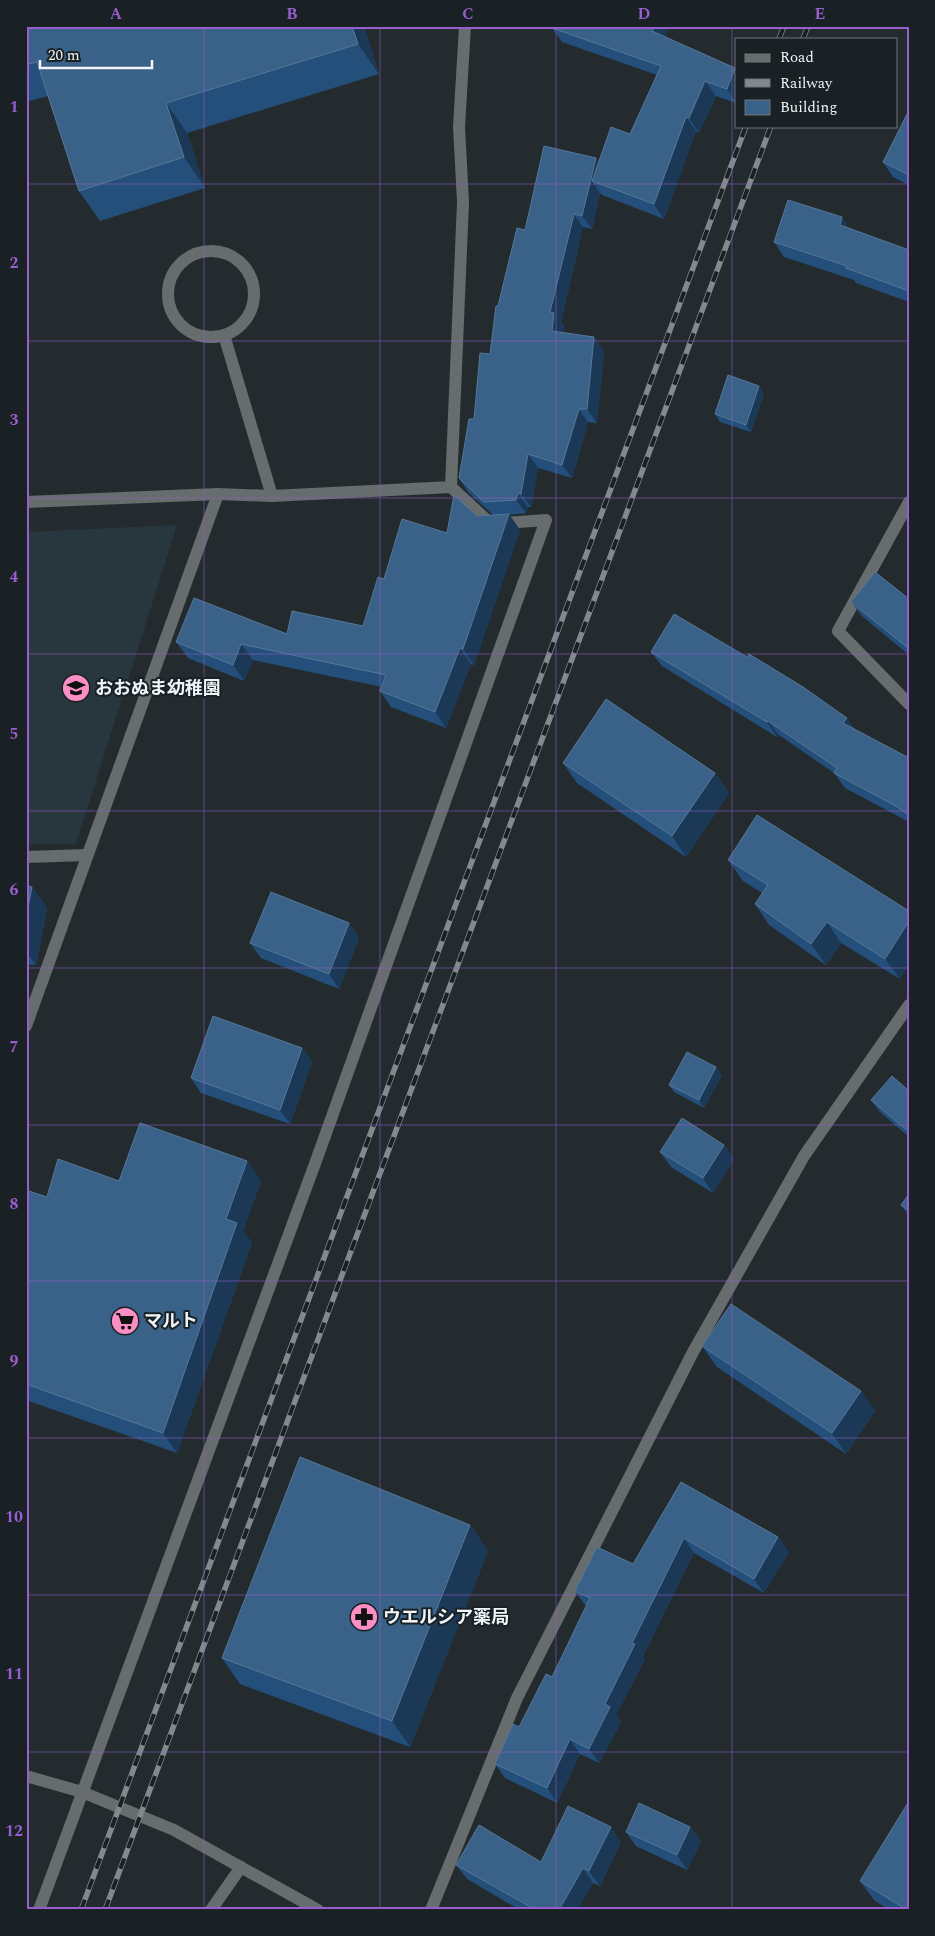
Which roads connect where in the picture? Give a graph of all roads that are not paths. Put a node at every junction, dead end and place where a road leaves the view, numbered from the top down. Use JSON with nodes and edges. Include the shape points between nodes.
{"nodes":[{"id":1,"x":465,"y":26,"type":"edge"},
{"id":2,"x":224,"y":335,"type":"junction"},
{"id":3,"x":452,"y":487,"type":"junction"},
{"id":4,"x":218,"y":494,"type":"junction"},
{"id":5,"x":272,"y":496,"type":"junction"},
{"id":6,"x":26,"y":502,"type":"edge"},
{"id":7,"x":909,"y":502,"type":"edge"},
{"id":8,"x":909,"y":704,"type":"edge"},
{"id":9,"x":86,"y":855,"type":"junction"},
{"id":10,"x":26,"y":857,"type":"edge"},
{"id":11,"x":909,"y":1005,"type":"edge"},
{"id":12,"x":26,"y":1026,"type":"edge"},
{"id":13,"x":26,"y":1776,"type":"edge"},
{"id":14,"x":82,"y":1792,"type":"junction"},
{"id":15,"x":241,"y":1867,"type":"junction"},
{"id":16,"x":38,"y":1910,"type":"edge"},
{"id":17,"x":211,"y":1910,"type":"edge"},
{"id":18,"x":318,"y":1910,"type":"edge"},
{"id":19,"x":431,"y":1910,"type":"edge"}],
"edges":[{"from":1,"to":3,"type":"street","via":[[459,127],[463,202]]},
{"from":2,"to":2,"type":"street","via":[[194,333],[182,325],[168,299],[169,284],[175,270],[185,259],[199,252],[228,254],[241,262],[250,274],[254,288],[248,317],[238,328]]},
{"from":2,"to":5,"type":"street"},
{"from":3,"to":5,"type":"street"},
{"from":3,"to":14,"type":"street","via":[[490,524],[546,520],[322,1142]]},
{"from":4,"to":5,"type":"street"},
{"from":4,"to":6,"type":"street"},
{"from":4,"to":9,"type":"street"},
{"from":7,"to":8,"type":"street","via":[[838,631]]},
{"from":9,"to":10,"type":"street"},
{"from":9,"to":12,"type":"street"},
{"from":11,"to":19,"type":"street","via":[[804,1156],[693,1352],[516,1698]]},
{"from":13,"to":14,"type":"street"},
{"from":14,"to":15,"type":"street","via":[[174,1830]]},
{"from":14,"to":16,"type":"street"},
{"from":15,"to":17,"type":"street"},
{"from":15,"to":18,"type":"street"}]}
